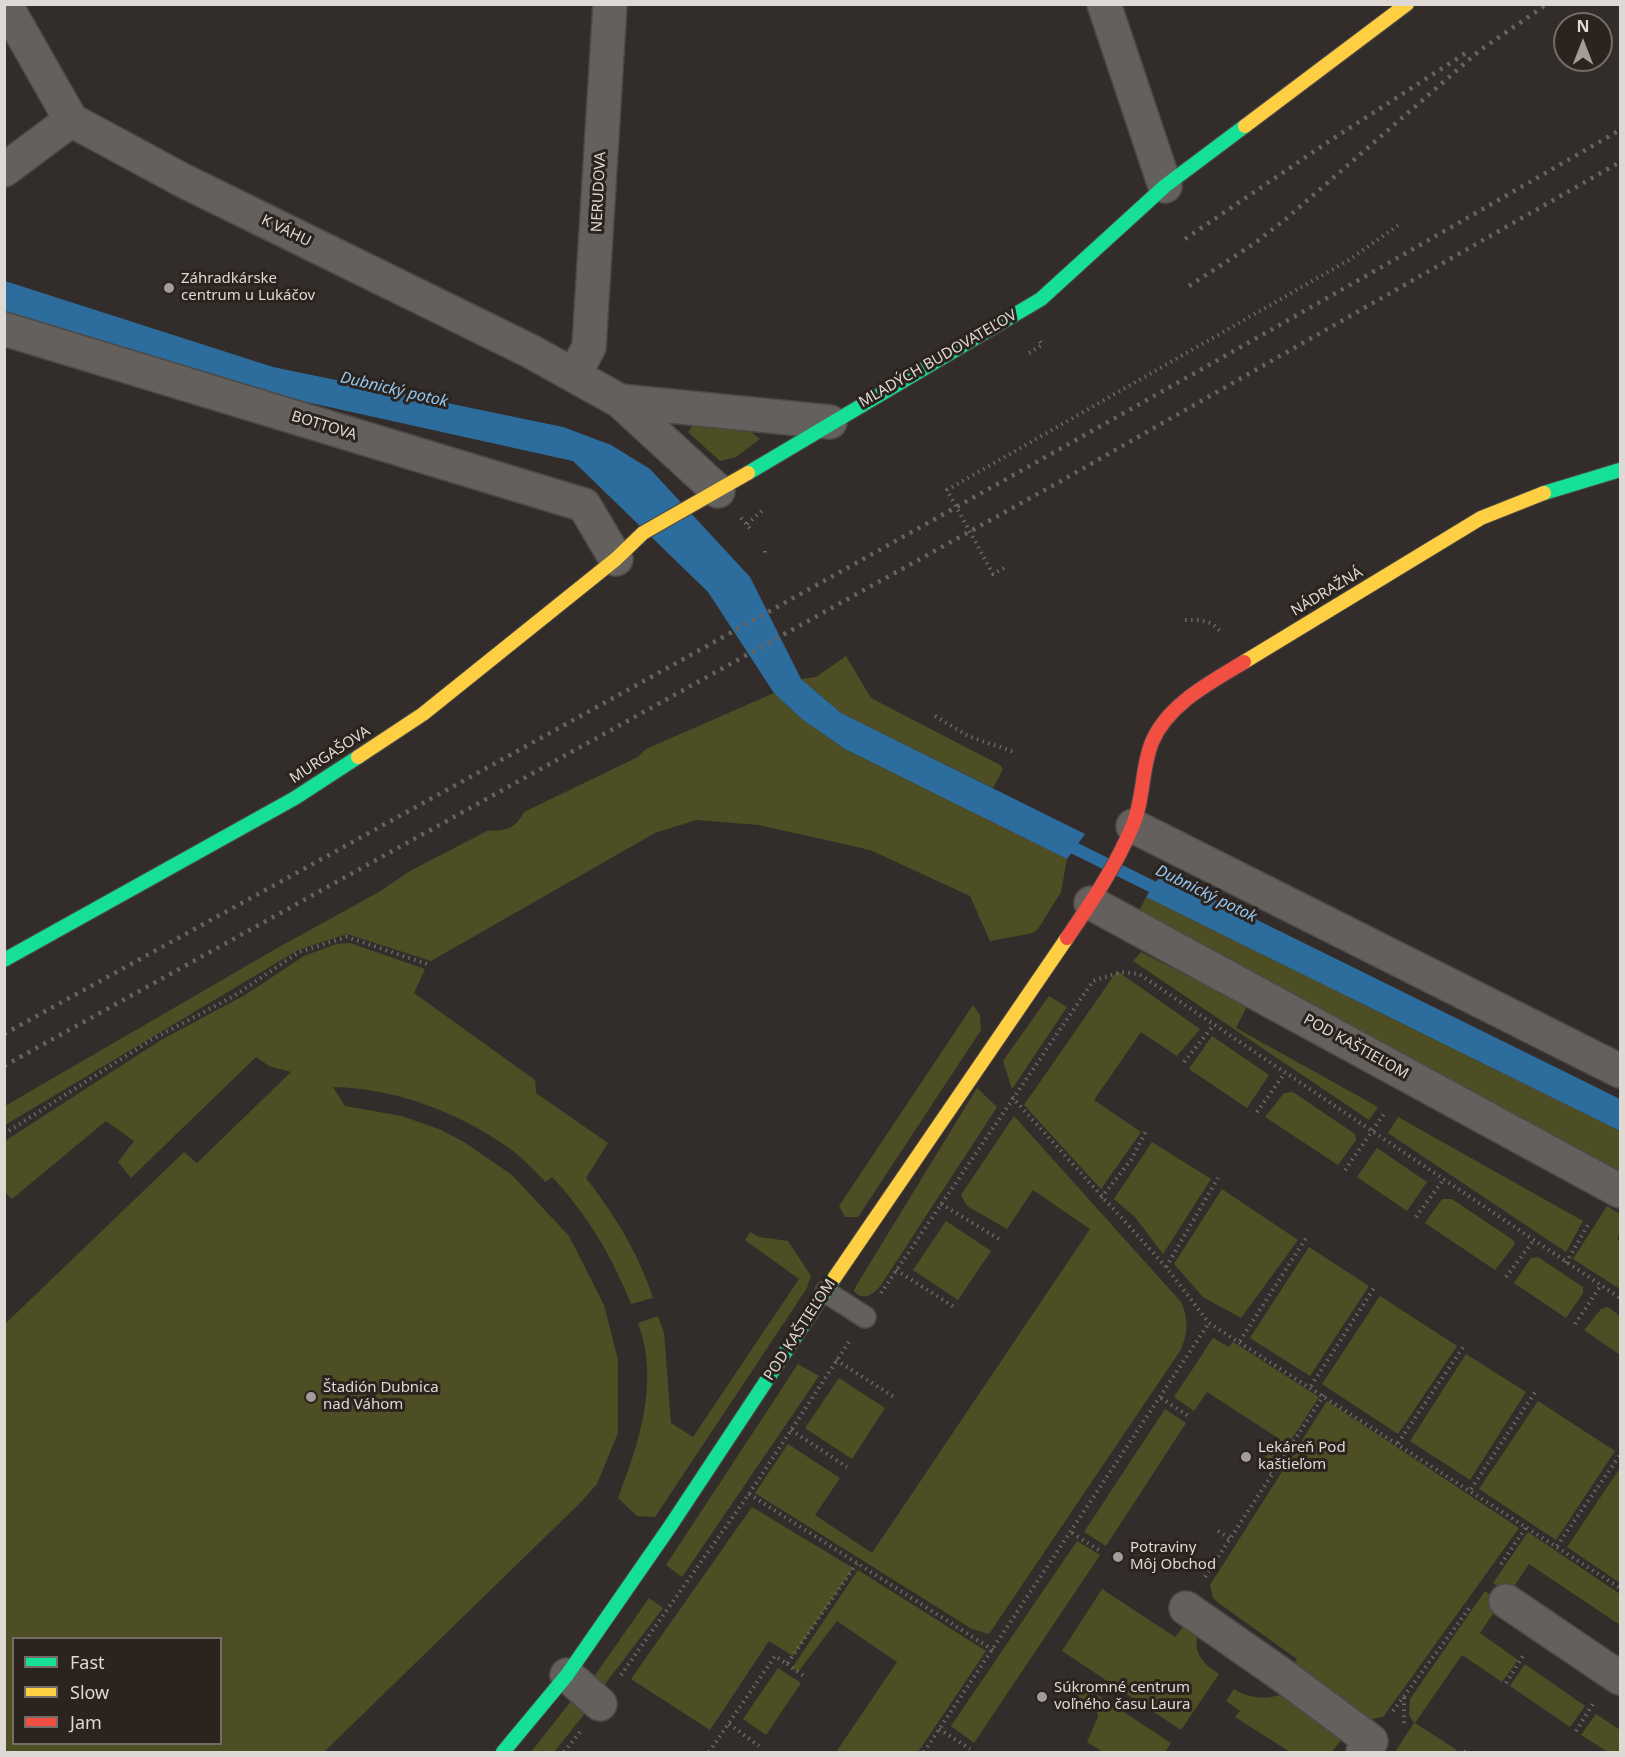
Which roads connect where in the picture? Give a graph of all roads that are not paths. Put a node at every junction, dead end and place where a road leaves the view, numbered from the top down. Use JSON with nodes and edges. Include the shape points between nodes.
{"nodes":[{"id":1,"x":5,"y":4,"type":"edge"},
{"id":2,"x":610,"y":4,"type":"edge"},
{"id":3,"x":1104,"y":4,"type":"edge"},
{"id":4,"x":1407,"y":4,"type":"edge"},
{"id":5,"x":71,"y":120,"type":"junction"},
{"id":6,"x":9,"y":181,"type":"edge"},
{"id":7,"x":1165,"y":186,"type":"junction"},
{"id":8,"x":4,"y":329,"type":"edge"},
{"id":9,"x":574,"y":375,"type":"junction"},
{"id":10,"x":620,"y":401,"type":"junction"},
{"id":11,"x":830,"y":422,"type":"junction"},
{"id":12,"x":1620,"y":470,"type":"edge"},
{"id":13,"x":705,"y":499,"type":"junction"},
{"id":14,"x":643,"y":533,"type":"joint"},
{"id":15,"x":616,"y":559,"type":"junction"},
{"id":16,"x":1126,"y":839,"type":"junction"},
{"id":17,"x":1099,"y":890,"type":"junction"},
{"id":18,"x":4,"y":960,"type":"edge"},
{"id":19,"x":1620,"y":1071,"type":"edge"},
{"id":20,"x":1620,"y":1191,"type":"edge"},
{"id":21,"x":826,"y":1292,"type":"junction"},
{"id":22,"x":865,"y":1317,"type":"road end"},
{"id":23,"x":1506,"y":1601,"type":"dead end"},
{"id":24,"x":1186,"y":1608,"type":"road end"},
{"id":25,"x":567,"y":1675,"type":"junction"},
{"id":26,"x":1620,"y":1678,"type":"edge"},
{"id":27,"x":600,"y":1704,"type":"road end"},
{"id":28,"x":1367,"y":1747,"type":"edge"},
{"id":29,"x":503,"y":1752,"type":"edge"}],
"edges":[{"from":1,"to":5,"type":"street"},
{"from":2,"to":9,"type":"street","name":"NERUDOVA","via":[[589,347]]},
{"from":3,"to":7,"type":"street"},
{"from":4,"to":7,"type":"street","name":"MLADÝCH BUDOVATEĽOV"},
{"from":5,"to":6,"type":"street"},
{"from":5,"to":9,"type":"street","name":"K VÁHU","via":[[184,181]]},
{"from":7,"to":11,"type":"street","name":"MLADÝCH BUDOVATEĽOV","via":[[1041,299]]},
{"from":8,"to":15,"type":"street","name":"BOTTOVA","via":[[584,505]]},
{"from":9,"to":10,"type":"street","name":"K VÁHU"},
{"from":10,"to":11,"type":"street"},
{"from":10,"to":13,"type":"street"},
{"from":11,"to":13,"type":"street","name":"MLADÝCH BUDOVATEĽOV"},
{"from":12,"to":16,"type":"street","name":"NÁDRAŽNÁ","via":[[1564,485],[1481,518],[1195,692],[1170,715],[1152,742]]},
{"from":13,"to":14,"type":"street","name":"MLADÝCH BUDOVATEĽOV"},
{"from":14,"to":15,"type":"street","name":"MURGAŠOVA"},
{"from":15,"to":18,"type":"street","name":"MURGAŠOVA","via":[[413,720],[295,798]]},
{"from":16,"to":17,"type":"street","name":"POD KAŠTIEĽOM"},
{"from":16,"to":19,"type":"street"},
{"from":17,"to":20,"type":"street","name":"POD KAŠTIEĽOM"},
{"from":17,"to":21,"type":"street","name":"POD KAŠTIEĽOM"},
{"from":21,"to":22,"type":"lane"},
{"from":21,"to":25,"type":"street","name":"POD KAŠTIEĽOM"},
{"from":23,"to":26,"type":"street"},
{"from":24,"to":28,"type":"street","via":[[1285,1677]]},
{"from":25,"to":27,"type":"street"},
{"from":25,"to":29,"type":"street","name":"POD KAŠTIEĽOM"}]}
